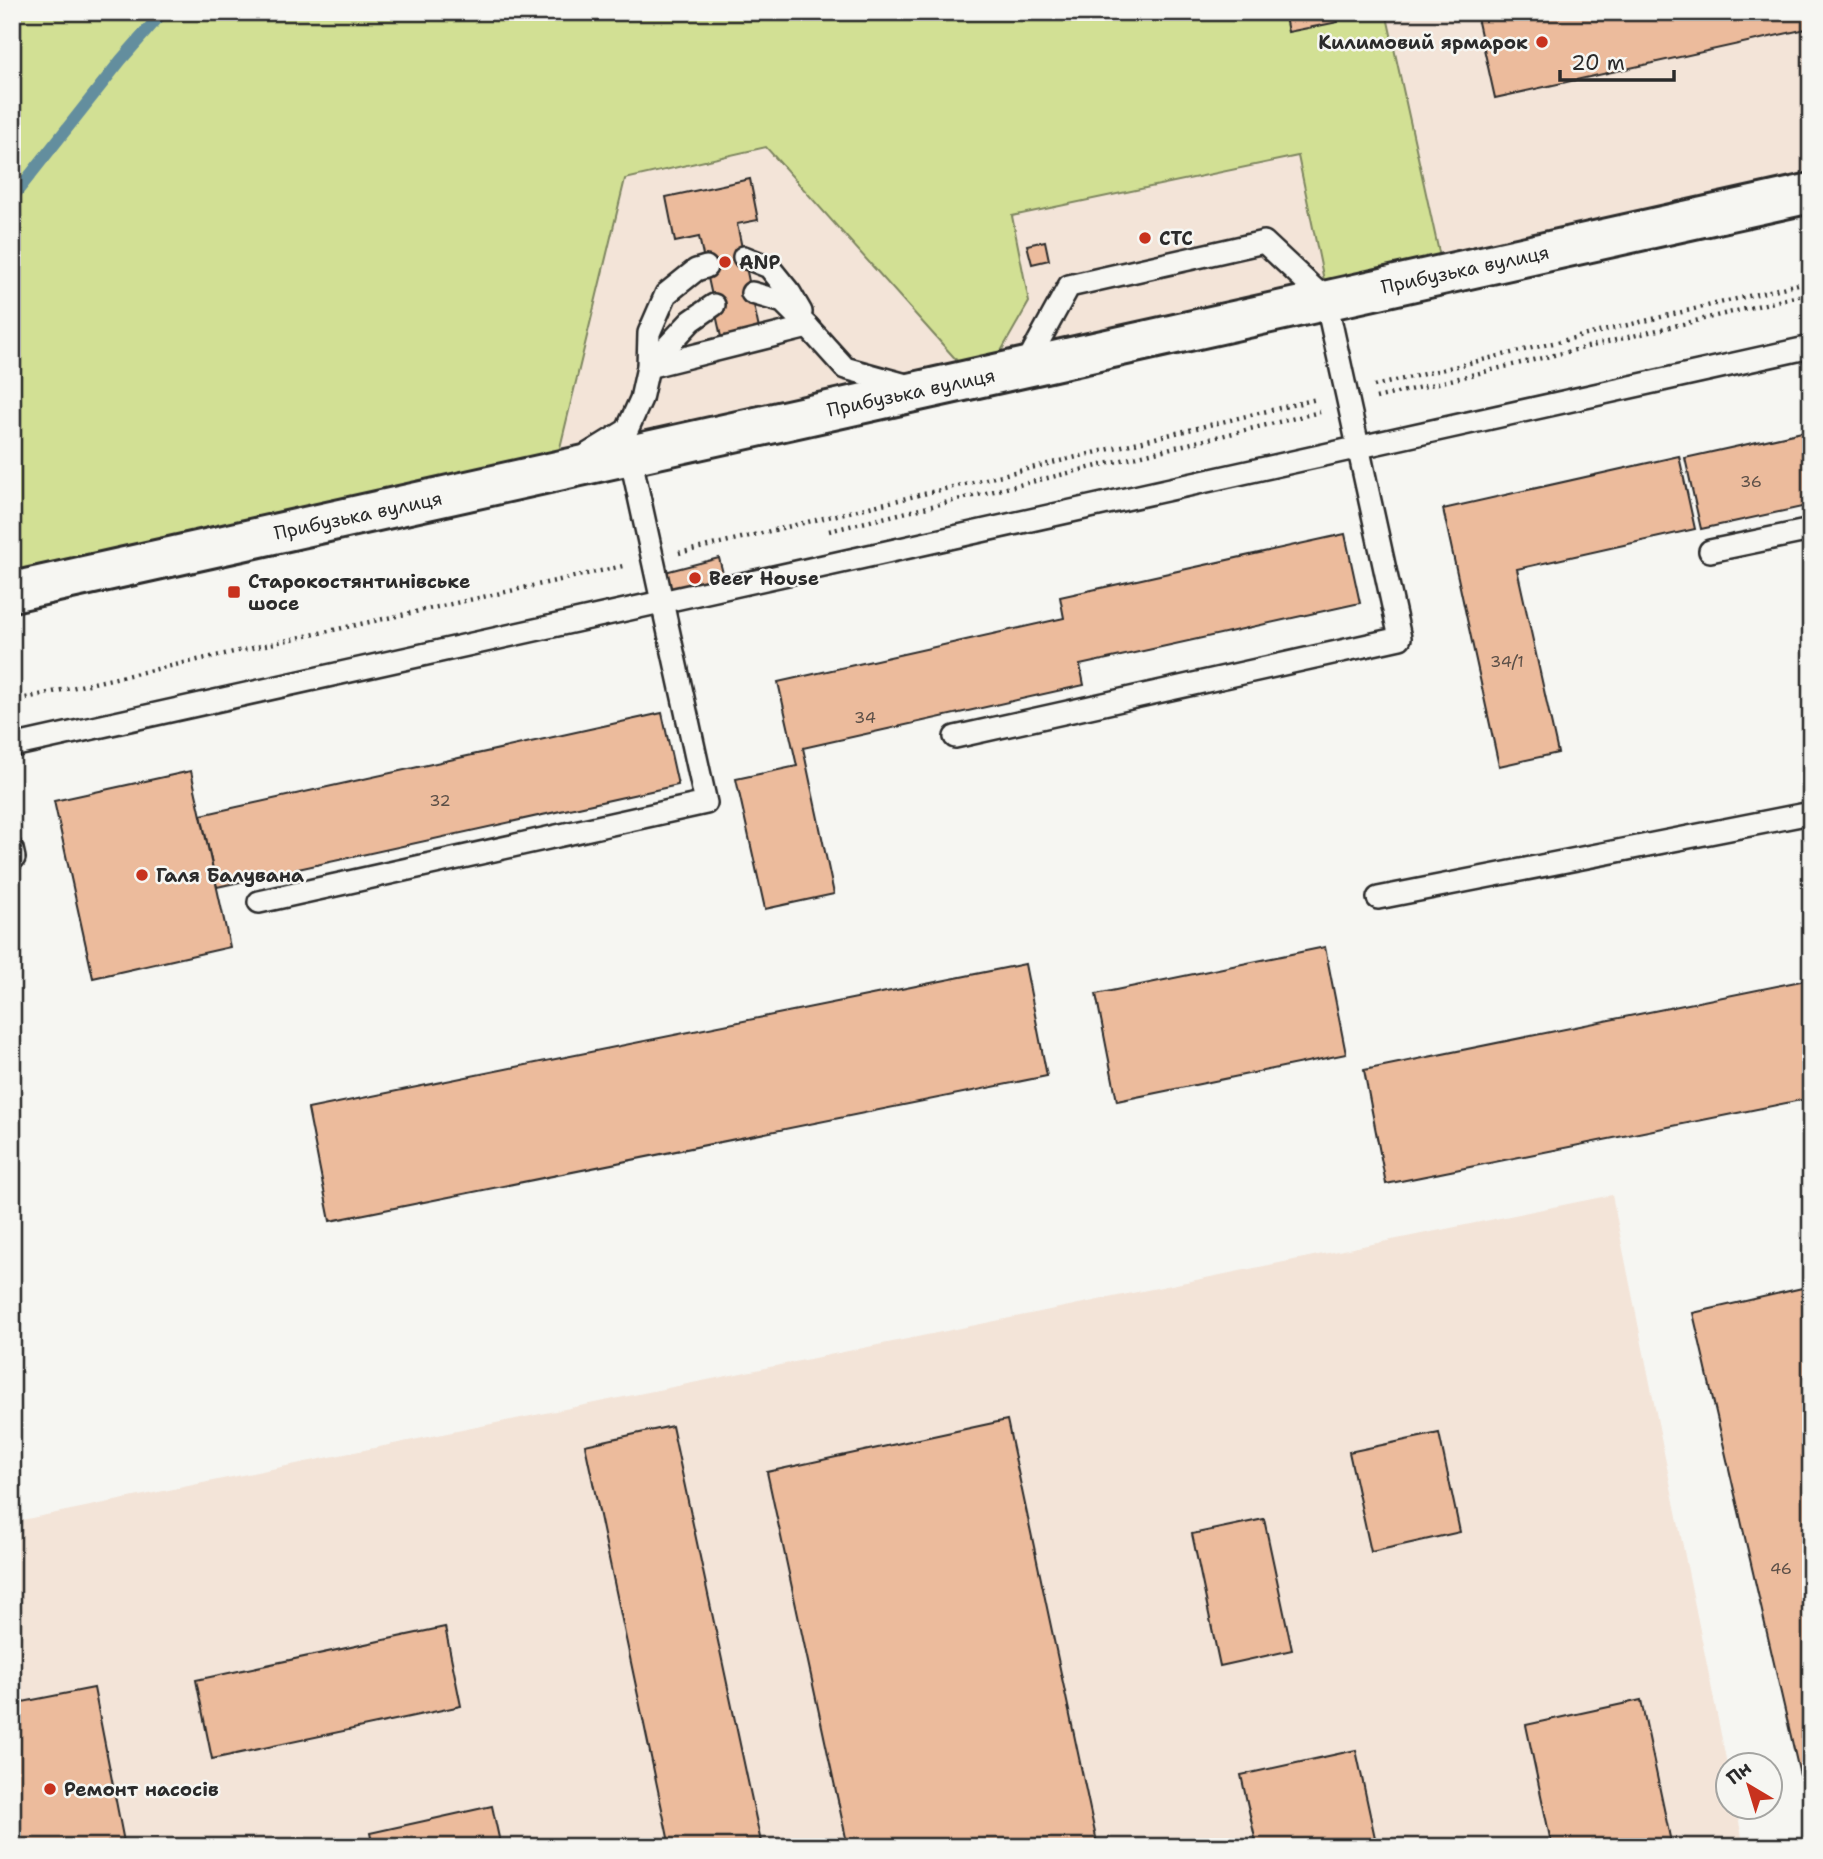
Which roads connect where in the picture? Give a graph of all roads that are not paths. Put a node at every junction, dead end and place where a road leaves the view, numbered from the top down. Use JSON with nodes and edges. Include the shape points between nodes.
{"nodes":[{"id":1,"x":1811,"y":193,"type":"edge"},
{"id":2,"x":744,"y":257,"type":"dead end"},
{"id":3,"x":706,"y":267,"type":"dead end"},
{"id":4,"x":752,"y":293,"type":"dead end"},
{"id":5,"x":1326,"y":300,"type":"junction"},
{"id":6,"x":714,"y":305,"type":"dead end"},
{"id":7,"x":808,"y":327,"type":"junction"},
{"id":8,"x":1811,"y":347,"type":"edge"},
{"id":9,"x":648,"y":367,"type":"junction"},
{"id":10,"x":1024,"y":368,"type":"junction"},
{"id":11,"x":923,"y":390,"type":"junction"},
{"id":12,"x":1359,"y":447,"type":"junction"},
{"id":13,"x":630,"y":455,"type":"junction"},
{"id":14,"x":562,"y":470,"type":"junction"},
{"id":15,"x":1811,"y":530,"type":"edge"},
{"id":16,"x":1710,"y":551,"type":"dead end"},
{"id":17,"x":12,"y":592,"type":"edge"},
{"id":18,"x":662,"y":602,"type":"junction"},
{"id":19,"x":955,"y":737,"type":"dead end"},
{"id":20,"x":12,"y":746,"type":"edge"},
{"id":21,"x":1811,"y":813,"type":"edge"},
{"id":22,"x":12,"y":849,"type":"edge"},
{"id":23,"x":12,"y":858,"type":"edge"},
{"id":24,"x":1378,"y":898,"type":"dead end"},
{"id":25,"x":259,"y":902,"type":"dead end"}],
"edges":[{"from":1,"to":5,"type":"street","name":"Прибузька вулиця"},
{"from":2,"to":7,"type":"lane","via":[[769,267]]},
{"from":3,"to":9,"type":"lane","via":[[666,294],[649,333]]},
{"from":4,"to":7,"type":"lane","via":[[783,302]]},
{"from":5,"to":10,"type":"street","name":"Прибузька вулиця"},
{"from":5,"to":10,"type":"lane","via":[[1264,242],[1069,286]]},
{"from":5,"to":12,"type":"lane"},
{"from":6,"to":9,"type":"lane","via":[[691,321]]},
{"from":7,"to":9,"type":"lane"},
{"from":7,"to":11,"type":"lane","via":[[845,368]]},
{"from":8,"to":12,"type":"lane"},
{"from":9,"to":14,"type":"lane","via":[[642,399],[627,430]]},
{"from":10,"to":11,"type":"street","name":"Прибузька вулиця"},
{"from":11,"to":13,"type":"street","name":"Прибузька вулиця"},
{"from":12,"to":18,"type":"lane"},
{"from":12,"to":19,"type":"lane","via":[[1400,638]]},
{"from":13,"to":14,"type":"street","name":"Прибузька вулиця"},
{"from":13,"to":18,"type":"lane"},
{"from":14,"to":17,"type":"street","name":"Прибузька вулиця"},
{"from":15,"to":16,"type":"lane"},
{"from":18,"to":20,"type":"lane"},
{"from":18,"to":25,"type":"lane","via":[[706,803]]},
{"from":21,"to":24,"type":"lane"},
{"from":22,"to":23,"type":"lane"}]}
